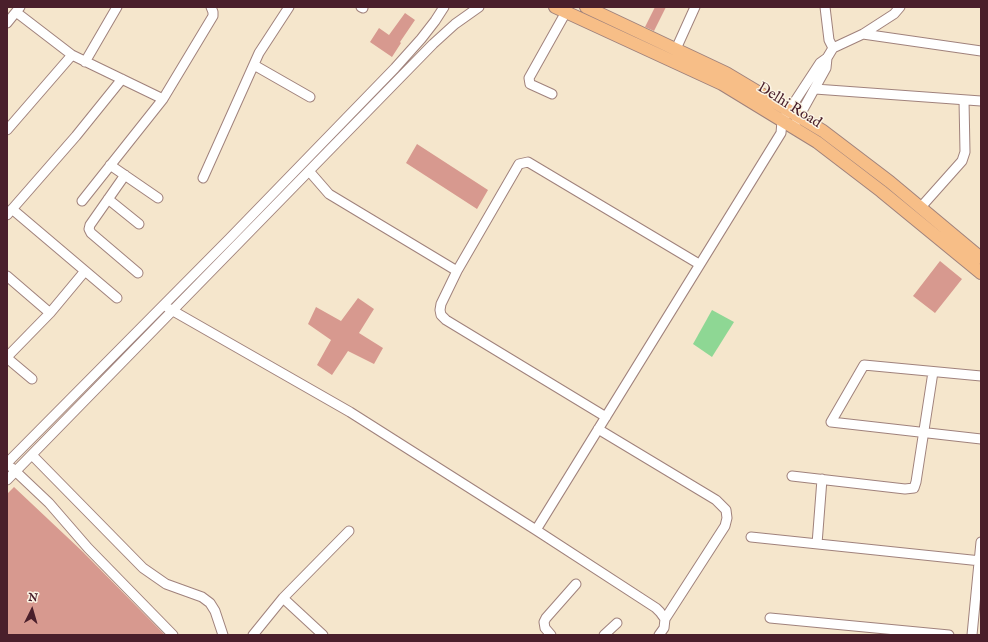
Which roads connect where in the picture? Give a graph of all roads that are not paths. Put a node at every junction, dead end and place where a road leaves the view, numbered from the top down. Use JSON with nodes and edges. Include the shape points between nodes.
{"nodes":[{"id":1,"x":118,"y":7,"type":"edge"},
{"id":2,"x":211,"y":7,"type":"edge"},
{"id":3,"x":289,"y":7,"type":"edge"},
{"id":4,"x":444,"y":7,"type":"edge"},
{"id":5,"x":479,"y":7,"type":"edge"},
{"id":6,"x":586,"y":7,"type":"edge"},
{"id":7,"x":695,"y":7,"type":"edge"},
{"id":8,"x":825,"y":7,"type":"edge"},
{"id":9,"x":900,"y":7,"type":"edge"},
{"id":10,"x":18,"y":10,"type":"edge"},
{"id":11,"x":560,"y":10,"type":"edge"},
{"id":12,"x":7,"y":23,"type":"edge"},
{"id":13,"x":863,"y":34,"type":"junction"},
{"id":14,"x":833,"y":48,"type":"junction"},
{"id":15,"x":676,"y":49,"type":"junction"},
{"id":16,"x":981,"y":51,"type":"edge"},
{"id":17,"x":72,"y":56,"type":"junction"},
{"id":18,"x":827,"y":58,"type":"junction"},
{"id":19,"x":85,"y":62,"type":"junction"},
{"id":20,"x":254,"y":65,"type":"junction"},
{"id":21,"x":122,"y":79,"type":"junction"},
{"id":22,"x":815,"y":89,"type":"junction"},
{"id":23,"x":552,"y":94,"type":"dead end"},
{"id":24,"x":310,"y":97,"type":"dead end"},
{"id":25,"x":163,"y":99,"type":"junction"},
{"id":26,"x":964,"y":100,"type":"junction"},
{"id":27,"x":981,"y":101,"type":"edge"},
{"id":28,"x":790,"y":119,"type":"junction"},
{"id":29,"x":7,"y":130,"type":"edge"},
{"id":30,"x":110,"y":165,"type":"junction"},
{"id":31,"x":309,"y":171,"type":"junction"},
{"id":32,"x":124,"y":175,"type":"junction"},
{"id":33,"x":203,"y":178,"type":"dead end"},
{"id":34,"x":158,"y":198,"type":"dead end"},
{"id":35,"x":108,"y":199,"type":"junction"},
{"id":36,"x":82,"y":201,"type":"dead end"},
{"id":37,"x":921,"y":207,"type":"junction"},
{"id":38,"x":9,"y":212,"type":"edge"},
{"id":39,"x":138,"y":224,"type":"dead end"},
{"id":40,"x":229,"y":239,"type":"junction"},
{"id":41,"x":238,"y":245,"type":"junction"},
{"id":42,"x":981,"y":258,"type":"edge"},
{"id":43,"x":699,"y":264,"type":"junction"},
{"id":44,"x":85,"y":271,"type":"junction"},
{"id":45,"x":457,"y":271,"type":"junction"},
{"id":46,"x":138,"y":273,"type":"dead end"},
{"id":47,"x":981,"y":273,"type":"edge"},
{"id":48,"x":7,"y":276,"type":"edge"},
{"id":49,"x":117,"y":298,"type":"dead end"},
{"id":50,"x":164,"y":305,"type":"junction"},
{"id":51,"x":173,"y":310,"type":"junction"},
{"id":52,"x":50,"y":314,"type":"junction"},
{"id":53,"x":7,"y":358,"type":"edge"},
{"id":54,"x":933,"y":372,"type":"junction"},
{"id":55,"x":981,"y":376,"type":"edge"},
{"id":56,"x":32,"y":379,"type":"dead end"},
{"id":57,"x":606,"y":417,"type":"junction"},
{"id":58,"x":598,"y":429,"type":"junction"},
{"id":59,"x":923,"y":433,"type":"junction"},
{"id":60,"x":981,"y":439,"type":"edge"},
{"id":61,"x":32,"y":455,"type":"junction"},
{"id":62,"x":7,"y":463,"type":"edge"},
{"id":63,"x":15,"y":472,"type":"junction"},
{"id":64,"x":792,"y":476,"type":"dead end"},
{"id":65,"x":822,"y":479,"type":"junction"},
{"id":66,"x":7,"y":480,"type":"edge"},
{"id":67,"x":536,"y":530,"type":"junction"},
{"id":68,"x":349,"y":531,"type":"dead end"},
{"id":69,"x":751,"y":537,"type":"dead end"},
{"id":70,"x":981,"y":542,"type":"edge"},
{"id":71,"x":817,"y":544,"type":"junction"},
{"id":72,"x":980,"y":561,"type":"edge"},
{"id":73,"x":576,"y":584,"type":"dead end"},
{"id":74,"x":283,"y":598,"type":"junction"},
{"id":75,"x":770,"y":618,"type":"dead end"},
{"id":76,"x":665,"y":619,"type":"junction"},
{"id":77,"x":617,"y":623,"type":"dead end"},
{"id":78,"x":173,"y":635,"type":"edge"},
{"id":79,"x":223,"y":635,"type":"edge"},
{"id":80,"x":252,"y":635,"type":"edge"},
{"id":81,"x":323,"y":635,"type":"edge"},
{"id":82,"x":552,"y":635,"type":"edge"},
{"id":83,"x":604,"y":635,"type":"edge"},
{"id":84,"x":659,"y":635,"type":"edge"},
{"id":85,"x":949,"y":635,"type":"edge"},
{"id":86,"x":972,"y":635,"type":"edge"}],
"edges":[{"from":1,"to":19,"type":"street"},
{"from":2,"to":25,"type":"street","via":[[212,16]]},
{"from":3,"to":20,"type":"street"},
{"from":4,"to":40,"type":"street","via":[[431,27],[395,68]]},
{"from":5,"to":31,"type":"street","via":[[433,44]]},
{"from":6,"to":15,"type":"main road","name":"Delhi Road"},
{"from":7,"to":15,"type":"street"},
{"from":8,"to":14,"type":"street","via":[[829,40]]},
{"from":9,"to":13,"type":"street","via":[[890,17]]},
{"from":10,"to":12,"type":"street"},
{"from":10,"to":17,"type":"street"},
{"from":11,"to":23,"type":"street","via":[[529,78],[530,84]]},
{"from":11,"to":28,"type":"main road","name":"Delhi Road","via":[[722,84]]},
{"from":13,"to":14,"type":"street"},
{"from":13,"to":16,"type":"street"},
{"from":14,"to":18,"type":"street"},
{"from":15,"to":28,"type":"main road","name":"Delhi Road","via":[[726,73]]},
{"from":17,"to":19,"type":"street"},
{"from":17,"to":29,"type":"street"},
{"from":18,"to":22,"type":"street","via":[[826,68]]},
{"from":18,"to":28,"type":"street","via":[[820,63]]},
{"from":19,"to":21,"type":"street"},
{"from":20,"to":24,"type":"street"},
{"from":20,"to":33,"type":"street"},
{"from":21,"to":25,"type":"street"},
{"from":21,"to":38,"type":"street"},
{"from":22,"to":26,"type":"street"},
{"from":22,"to":28,"type":"street"},
{"from":25,"to":30,"type":"street"},
{"from":26,"to":27,"type":"street"},
{"from":26,"to":37,"type":"street","via":[[965,152],[962,161]]},
{"from":28,"to":37,"type":"main road","name":"Delhi Road","via":[[829,136]]},
{"from":28,"to":43,"type":"street"},
{"from":28,"to":47,"type":"main road","name":"Delhi Road","via":[[882,190]]},
{"from":30,"to":32,"type":"street"},
{"from":30,"to":36,"type":"street"},
{"from":31,"to":41,"type":"street"},
{"from":31,"to":45,"type":"street","via":[[329,194]]},
{"from":32,"to":34,"type":"street"},
{"from":32,"to":35,"type":"street"},
{"from":35,"to":39,"type":"street"},
{"from":35,"to":46,"type":"street","via":[[90,225],[91,233]]},
{"from":37,"to":42,"type":"main road","name":"Delhi Road"},
{"from":38,"to":44,"type":"street"},
{"from":40,"to":41,"type":"street"},
{"from":40,"to":50,"type":"street"},
{"from":41,"to":51,"type":"street"},
{"from":43,"to":45,"type":"street","via":[[525,162],[519,164]]},
{"from":43,"to":57,"type":"street"},
{"from":44,"to":49,"type":"street"},
{"from":44,"to":52,"type":"street"},
{"from":45,"to":57,"type":"street","via":[[441,304],[441,315],[446,320]]},
{"from":48,"to":52,"type":"street"},
{"from":50,"to":51,"type":"street"},
{"from":50,"to":62,"type":"street"},
{"from":51,"to":61,"type":"street"},
{"from":51,"to":67,"type":"street","via":[[350,412]]},
{"from":52,"to":53,"type":"street"},
{"from":53,"to":56,"type":"street"},
{"from":54,"to":55,"type":"street"},
{"from":54,"to":59,"type":"street"},
{"from":54,"to":59,"type":"street","via":[[864,365],[831,422]]},
{"from":57,"to":58,"type":"street"},
{"from":58,"to":67,"type":"street"},
{"from":58,"to":76,"type":"street","via":[[716,500],[726,510],[725,526]]},
{"from":59,"to":60,"type":"street"},
{"from":59,"to":65,"type":"street","via":[[914,488]]},
{"from":61,"to":63,"type":"street"},
{"from":61,"to":79,"type":"street","via":[[143,568],[166,584],[210,602]]},
{"from":62,"to":63,"type":"street"},
{"from":63,"to":66,"type":"street"},
{"from":63,"to":78,"type":"street","via":[[49,503],[88,548]]},
{"from":64,"to":65,"type":"street"},
{"from":65,"to":71,"type":"street"},
{"from":67,"to":76,"type":"street","via":[[656,608]]},
{"from":68,"to":74,"type":"street"},
{"from":69,"to":71,"type":"street"},
{"from":70,"to":72,"type":"street"},
{"from":71,"to":72,"type":"street"},
{"from":72,"to":86,"type":"street"},
{"from":73,"to":82,"type":"street","via":[[544,622],[545,628]]},
{"from":74,"to":80,"type":"street"},
{"from":74,"to":81,"type":"street"},
{"from":75,"to":85,"type":"street"},
{"from":76,"to":84,"type":"street","via":[[664,628]]},
{"from":77,"to":83,"type":"street"}]}
